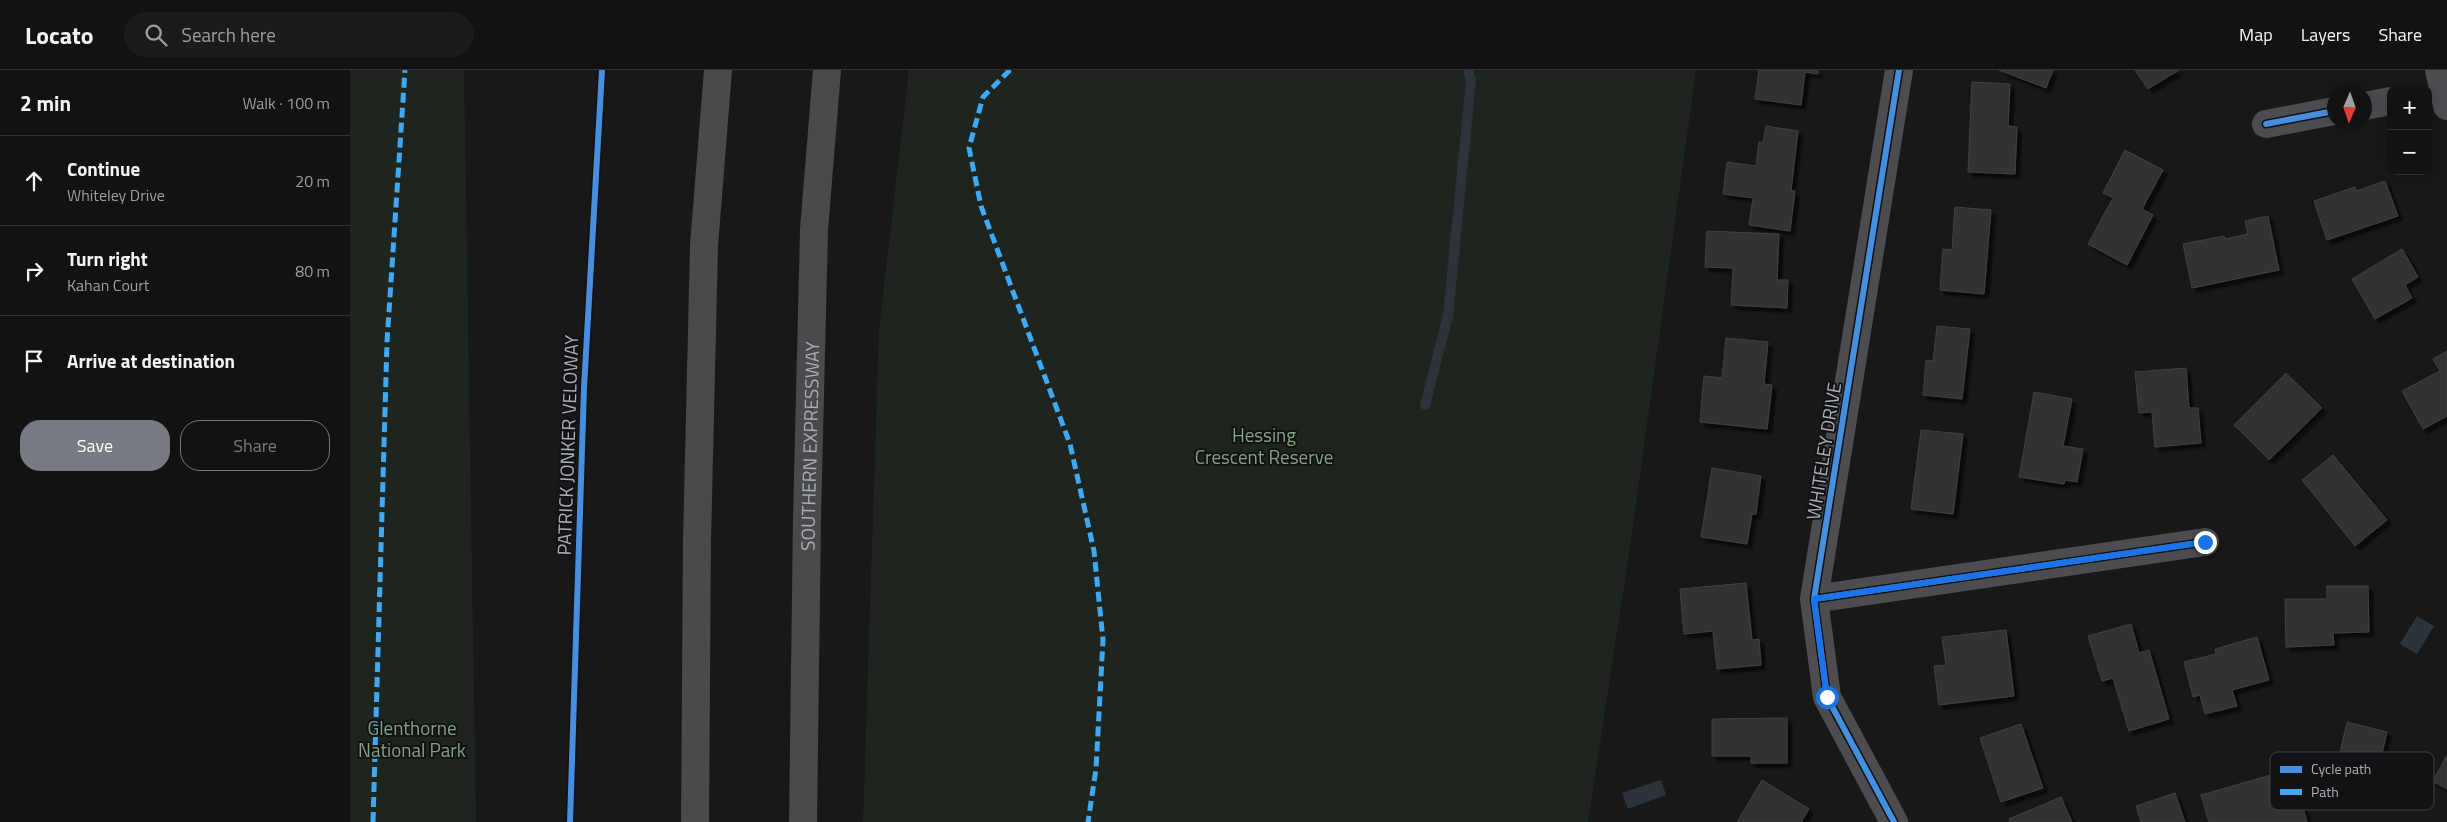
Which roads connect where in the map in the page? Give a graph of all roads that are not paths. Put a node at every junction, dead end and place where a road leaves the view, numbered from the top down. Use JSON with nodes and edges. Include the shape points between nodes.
{"nodes":[{"id":1,"x":718,"y":70,"type":"edge"},
{"id":2,"x":827,"y":70,"type":"edge"},
{"id":3,"x":1899,"y":70,"type":"edge"},
{"id":4,"x":2387,"y":102,"type":"edge"},
{"id":5,"x":2372,"y":105,"type":"edge"},
{"id":6,"x":2327,"y":112,"type":"edge"},
{"id":7,"x":2266,"y":124,"type":"dead end"},
{"id":8,"x":2205,"y":542,"type":"dead end"},
{"id":9,"x":1814,"y":599,"type":"junction"},
{"id":10,"x":695,"y":822,"type":"edge"},
{"id":11,"x":803,"y":822,"type":"edge"},
{"id":12,"x":1894,"y":822,"type":"edge"}],
"edges":[{"from":1,"to":10,"type":"highway","via":[[704,246]]},
{"from":2,"to":11,"type":"highway","name":"SOUTHERN EXPRESSWAY","via":[[814,230]]},
{"from":3,"to":9,"type":"street","name":"WHITELEY DRIVE"},
{"from":4,"to":5,"type":"street"},
{"from":6,"to":7,"type":"street"},
{"from":8,"to":9,"type":"street"},
{"from":9,"to":12,"type":"street","name":"WHITELEY DRIVE","via":[[1827,697]]}]}
